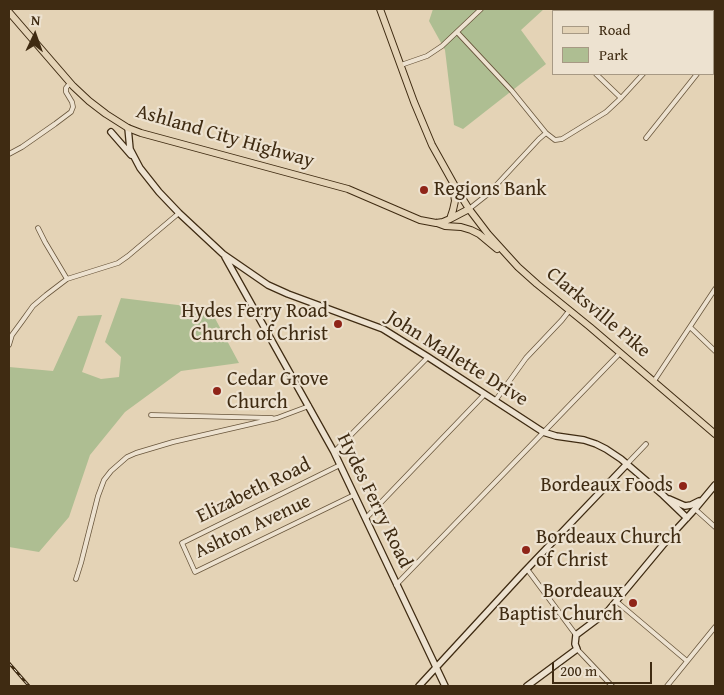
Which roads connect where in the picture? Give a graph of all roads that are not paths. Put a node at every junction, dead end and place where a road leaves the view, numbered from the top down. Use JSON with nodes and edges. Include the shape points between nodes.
{"nodes":[{"id":1,"x":380,"y":9,"type":"edge"},
{"id":2,"x":481,"y":9,"type":"edge"},
{"id":3,"x":9,"y":12,"type":"edge"},
{"id":4,"x":457,"y":32,"type":"junction"},
{"id":5,"x":400,"y":65,"type":"junction"},
{"id":6,"x":597,"y":75,"type":"edge"},
{"id":7,"x":642,"y":75,"type":"edge"},
{"id":8,"x":696,"y":75,"type":"edge"},
{"id":9,"x":70,"y":83,"type":"junction"},
{"id":10,"x":621,"y":98,"type":"junction"},
{"id":11,"x":128,"y":128,"type":"junction"},
{"id":12,"x":111,"y":132,"type":"dead end"},
{"id":13,"x":546,"y":133,"type":"junction"},
{"id":14,"x":646,"y":138,"type":"dead end"},
{"id":15,"x":9,"y":154,"type":"edge"},
{"id":16,"x":136,"y":160,"type":"junction"},
{"id":17,"x":452,"y":183,"type":"junction"},
{"id":18,"x":469,"y":208,"type":"junction"},
{"id":19,"x":179,"y":213,"type":"junction"},
{"id":20,"x":450,"y":219,"type":"junction"},
{"id":21,"x":436,"y":223,"type":"junction"},
{"id":22,"x":38,"y":228,"type":"dead end"},
{"id":23,"x":225,"y":255,"type":"junction"},
{"id":24,"x":508,"y":257,"type":"junction"},
{"id":25,"x":67,"y":279,"type":"junction"},
{"id":26,"x":715,"y":289,"type":"edge"},
{"id":27,"x":569,"y":311,"type":"junction"},
{"id":28,"x":690,"y":327,"type":"junction"},
{"id":29,"x":9,"y":345,"type":"edge"},
{"id":30,"x":715,"y":351,"type":"edge"},
{"id":31,"x":620,"y":353,"type":"junction"},
{"id":32,"x":428,"y":357,"type":"junction"},
{"id":33,"x":654,"y":381,"type":"junction"},
{"id":34,"x":484,"y":394,"type":"junction"},
{"id":35,"x":495,"y":401,"type":"junction"},
{"id":36,"x":309,"y":406,"type":"junction"},
{"id":37,"x":152,"y":415,"type":"dead end"},
{"id":38,"x":276,"y":418,"type":"junction"},
{"id":39,"x":543,"y":432,"type":"junction"},
{"id":40,"x":715,"y":433,"type":"edge"},
{"id":41,"x":646,"y":444,"type":"dead end"},
{"id":42,"x":334,"y":452,"type":"junction"},
{"id":43,"x":627,"y":464,"type":"junction"},
{"id":44,"x":340,"y":465,"type":"junction"},
{"id":45,"x":618,"y":474,"type":"junction"},
{"id":46,"x":638,"y":474,"type":"junction"},
{"id":47,"x":715,"y":484,"type":"edge"},
{"id":48,"x":354,"y":495,"type":"junction"},
{"id":49,"x":663,"y":495,"type":"junction"},
{"id":50,"x":705,"y":498,"type":"junction"},
{"id":51,"x":695,"y":509,"type":"junction"},
{"id":52,"x":365,"y":518,"type":"junction"},
{"id":53,"x":687,"y":518,"type":"junction"},
{"id":54,"x":715,"y":527,"type":"edge"},
{"id":55,"x":182,"y":543,"type":"joint"},
{"id":56,"x":527,"y":569,"type":"junction"},
{"id":57,"x":76,"y":579,"type":"dead end"},
{"id":58,"x":396,"y":585,"type":"junction"},
{"id":59,"x":616,"y":601,"type":"junction"},
{"id":60,"x":715,"y":627,"type":"edge"},
{"id":61,"x":576,"y":635,"type":"junction"},
{"id":62,"x":577,"y":649,"type":"junction"},
{"id":63,"x":687,"y":661,"type":"junction"},
{"id":64,"x":435,"y":668,"type":"junction"},
{"id":65,"x":419,"y":686,"type":"edge"},
{"id":66,"x":444,"y":686,"type":"edge"},
{"id":67,"x":527,"y":686,"type":"edge"},
{"id":68,"x":612,"y":686,"type":"edge"},
{"id":69,"x":667,"y":686,"type":"edge"}],
"edges":[{"from":1,"to":5,"type":"main road","name":"Clarksville Pike"},
{"from":2,"to":4,"type":"street"},
{"from":3,"to":9,"type":"main road","name":"Ashland City Highway"},
{"from":4,"to":5,"type":"street","via":[[427,56]]},
{"from":4,"to":13,"type":"street"},
{"from":5,"to":17,"type":"main road","name":"Clarksville Pike","via":[[425,130]]},
{"from":6,"to":10,"type":"street"},
{"from":7,"to":10,"type":"street"},
{"from":8,"to":14,"type":"street"},
{"from":9,"to":11,"type":"main road","name":"Ashland City Highway","via":[[89,101]]},
{"from":9,"to":15,"type":"street","via":[[66,92],[72,102],[71,112]]},
{"from":10,"to":13,"type":"street","via":[[606,112],[562,139],[555,140]]},
{"from":11,"to":16,"type":"street","via":[[130,149]]},
{"from":11,"to":21,"type":"main road","name":"Ashland City Highway","via":[[348,189],[420,220]]},
{"from":12,"to":16,"type":"street"},
{"from":13,"to":18,"type":"street","via":[[488,194]]},
{"from":16,"to":19,"type":"street"},
{"from":17,"to":18,"type":"main road","name":"Clarksville Pike"},
{"from":17,"to":20,"type":"main road","via":[[455,201]]},
{"from":18,"to":20,"type":"main road"},
{"from":18,"to":24,"type":"main road","name":"Clarksville Pike"},
{"from":19,"to":23,"type":"street"},
{"from":19,"to":25,"type":"street","via":[[118,263]]},
{"from":20,"to":21,"type":"main road"},
{"from":21,"to":24,"type":"main road","name":"Ashland City Highway","via":[[471,230]]},
{"from":22,"to":25,"type":"street"},
{"from":23,"to":32,"type":"street","name":"John Mallette Drive","via":[[268,284],[383,329]]},
{"from":23,"to":36,"type":"street","name":"Hydes Ferry Road"},
{"from":24,"to":27,"type":"main road","name":"Clarksville Pike"},
{"from":25,"to":29,"type":"street","via":[[33,306],[12,335]]},
{"from":26,"to":28,"type":"street"},
{"from":27,"to":31,"type":"main road","name":"Clarksville Pike"},
{"from":27,"to":35,"type":"street","via":[[526,358]]},
{"from":28,"to":30,"type":"street"},
{"from":28,"to":33,"type":"street"},
{"from":31,"to":33,"type":"main road","name":"Clarksville Pike"},
{"from":31,"to":39,"type":"street"},
{"from":32,"to":34,"type":"street","name":"John Mallette Drive"},
{"from":32,"to":42,"type":"street","name":"Elizabeth Road"},
{"from":33,"to":40,"type":"main road","name":"Clarksville Pike"},
{"from":34,"to":35,"type":"street","name":"John Mallette Drive"},
{"from":34,"to":52,"type":"street"},
{"from":35,"to":39,"type":"street","name":"John Mallette Drive"},
{"from":36,"to":38,"type":"street"},
{"from":36,"to":42,"type":"street","name":"Hydes Ferry Road"},
{"from":37,"to":38,"type":"street"},
{"from":38,"to":57,"type":"street","via":[[153,447],[119,463],[104,480],[98,496]]},
{"from":39,"to":43,"type":"street","name":"John Mallette Drive","via":[[596,444]]},
{"from":39,"to":58,"type":"street"},
{"from":41,"to":43,"type":"street"},
{"from":42,"to":44,"type":"street","name":"Hydes Ferry Road"},
{"from":43,"to":45,"type":"street"},
{"from":43,"to":46,"type":"street","name":"John Mallette Drive"},
{"from":44,"to":48,"type":"street","name":"Hydes Ferry Road"},
{"from":44,"to":55,"type":"street","name":"Elizabeth Road"},
{"from":45,"to":46,"type":"street"},
{"from":45,"to":56,"type":"street"},
{"from":46,"to":49,"type":"street","name":"John Mallette Drive"},
{"from":47,"to":50,"type":"street"},
{"from":48,"to":52,"type":"street","name":"Hydes Ferry Road"},
{"from":48,"to":55,"type":"street","name":"Ashton Avenue","via":[[195,572]]},
{"from":49,"to":50,"type":"street","name":"John Mallette Drive","via":[[686,506]]},
{"from":49,"to":53,"type":"street","name":"John Mallette Drive"},
{"from":50,"to":51,"type":"street"},
{"from":51,"to":53,"type":"street"},
{"from":51,"to":54,"type":"street"},
{"from":52,"to":58,"type":"street","name":"Hydes Ferry Road"},
{"from":53,"to":59,"type":"street"},
{"from":56,"to":61,"type":"street"},
{"from":56,"to":64,"type":"street"},
{"from":58,"to":64,"type":"street","name":"Hydes Ferry Road"},
{"from":59,"to":61,"type":"street","via":[[598,620]]},
{"from":59,"to":63,"type":"street"},
{"from":60,"to":63,"type":"street"},
{"from":61,"to":62,"type":"street"},
{"from":62,"to":67,"type":"street"},
{"from":62,"to":68,"type":"street"},
{"from":63,"to":69,"type":"street"},
{"from":64,"to":65,"type":"street"},
{"from":64,"to":66,"type":"street","name":"Hydes Ferry Road"}]}
